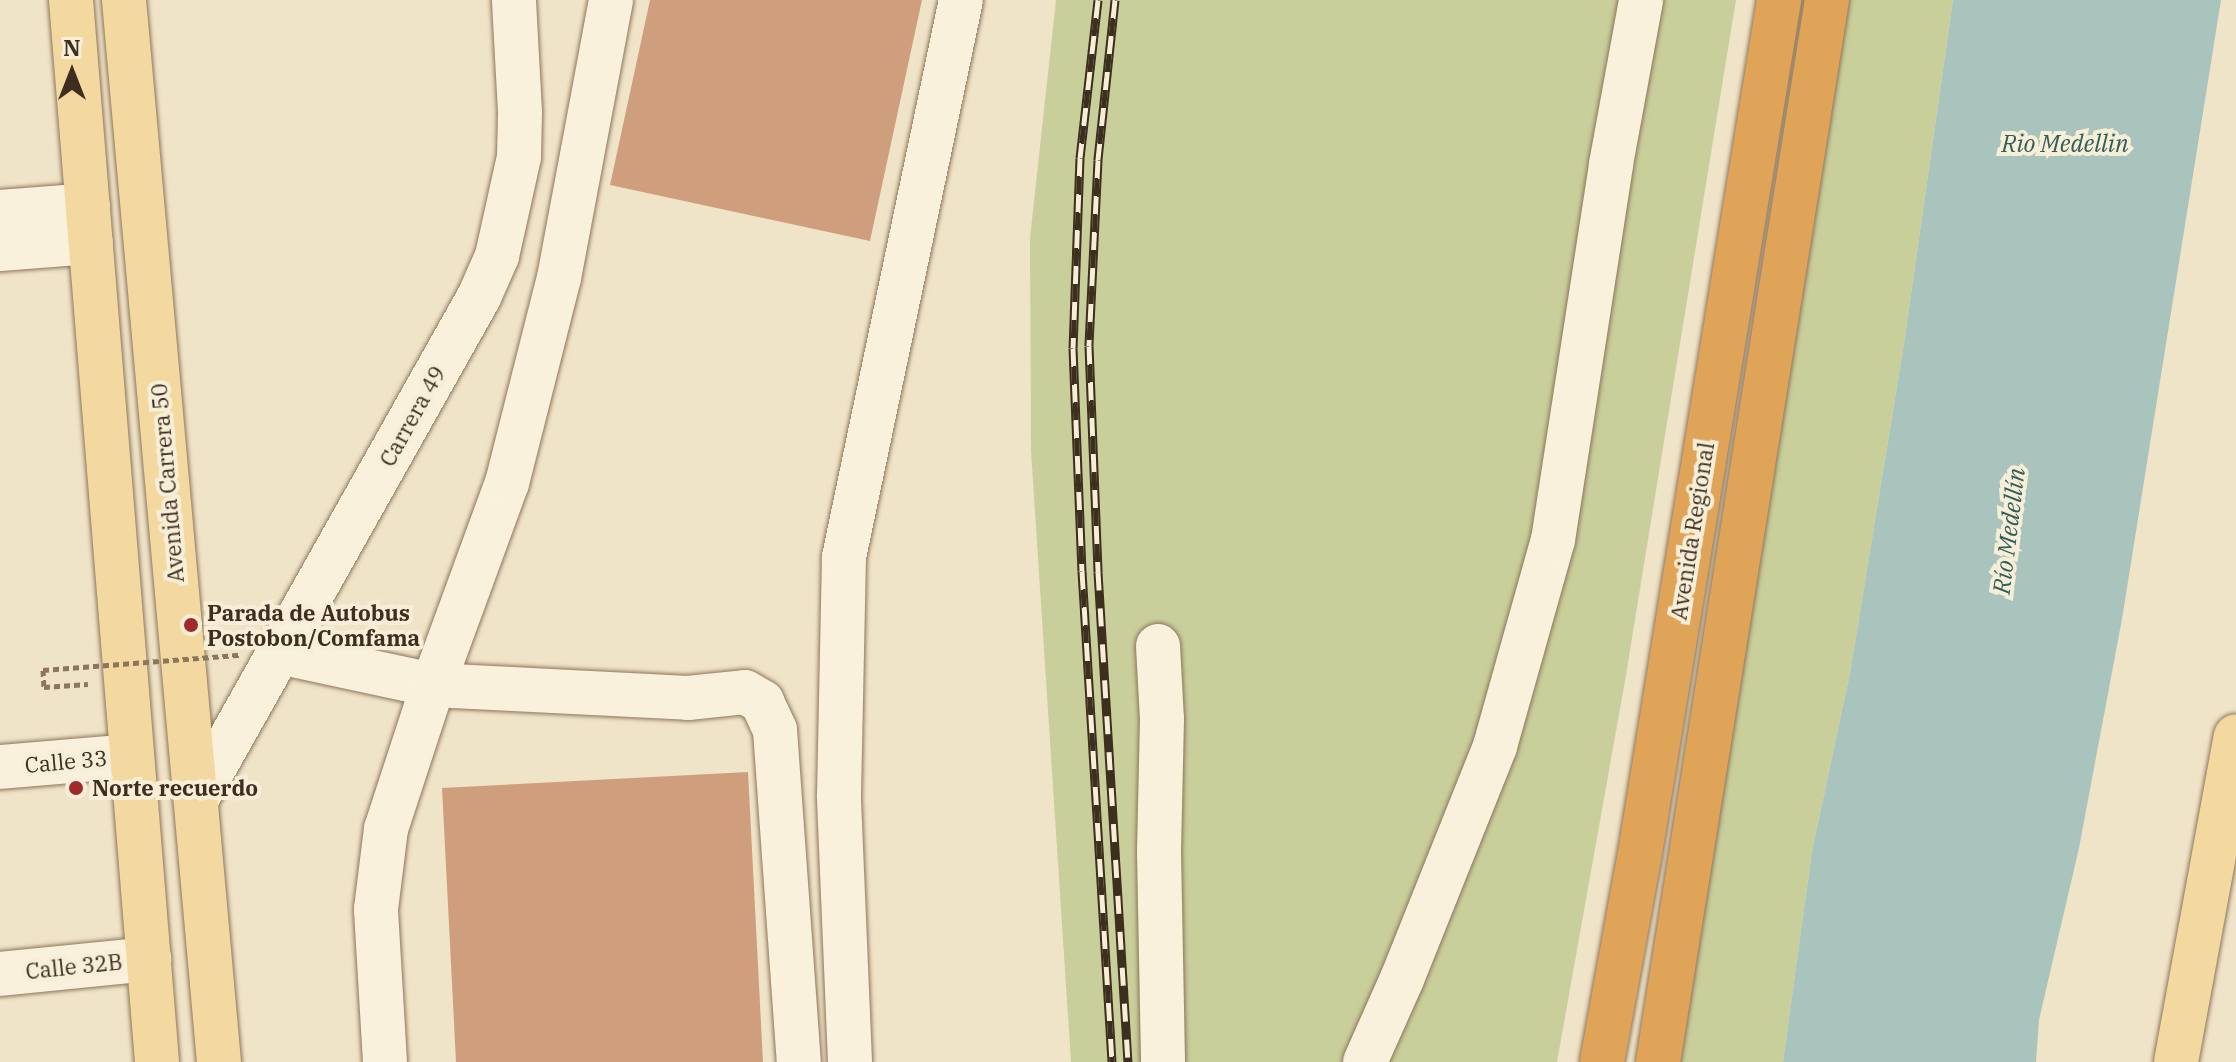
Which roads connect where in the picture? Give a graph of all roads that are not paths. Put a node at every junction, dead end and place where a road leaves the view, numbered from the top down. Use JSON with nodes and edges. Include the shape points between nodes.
{"nodes":[{"id":1,"x":71,"y":0,"type":"edge"},
{"id":2,"x":124,"y":0,"type":"edge"},
{"id":3,"x":514,"y":0,"type":"edge"},
{"id":4,"x":611,"y":0,"type":"edge"},
{"id":5,"x":961,"y":0,"type":"edge"},
{"id":6,"x":1641,"y":0,"type":"edge"},
{"id":7,"x":1779,"y":0,"type":"edge"},
{"id":8,"x":1827,"y":0,"type":"edge"},
{"id":9,"x":0,"y":212,"type":"edge"},
{"id":10,"x":89,"y":223,"type":"junction"},
{"id":11,"x":0,"y":249,"type":"edge"},
{"id":12,"x":1158,"y":646,"type":"dead end"},
{"id":13,"x":260,"y":654,"type":"junction"},
{"id":14,"x":433,"y":685,"type":"junction"},
{"id":15,"x":2236,"y":736,"type":"edge"},
{"id":16,"x":132,"y":756,"type":"junction"},
{"id":17,"x":0,"y":767,"type":"edge"},
{"id":18,"x":196,"y":800,"type":"junction"},
{"id":19,"x":149,"y":959,"type":"junction"},
{"id":20,"x":0,"y":974,"type":"edge"},
{"id":21,"x":157,"y":1062,"type":"edge"},
{"id":22,"x":219,"y":1062,"type":"edge"},
{"id":23,"x":385,"y":1062,"type":"edge"},
{"id":24,"x":799,"y":1062,"type":"edge"},
{"id":25,"x":850,"y":1062,"type":"edge"},
{"id":26,"x":1163,"y":1062,"type":"edge"},
{"id":27,"x":1365,"y":1062,"type":"edge"},
{"id":28,"x":1602,"y":1062,"type":"edge"},
{"id":29,"x":1658,"y":1062,"type":"edge"},
{"id":30,"x":2176,"y":1062,"type":"edge"}],
"edges":[{"from":1,"to":10,"type":"main road"},
{"from":2,"to":18,"type":"main road","name":"Avenida Carrera 50"},
{"from":3,"to":13,"type":"street","name":"Carrera 49","via":[[519,157],[497,256],[479,297]]},
{"from":4,"to":14,"type":"street","via":[[559,278],[507,483]]},
{"from":5,"to":25,"type":"street","via":[[844,557],[839,795]]},
{"from":6,"to":27,"type":"street","via":[[1553,540],[1495,746]]},
{"from":7,"to":28,"type":"highway","name":"Avenida Regional"},
{"from":8,"to":29,"type":"highway"},
{"from":9,"to":10,"type":"street"},
{"from":10,"to":11,"type":"street"},
{"from":10,"to":16,"type":"main road"},
{"from":12,"to":26,"type":"street"},
{"from":13,"to":14,"type":"street"},
{"from":13,"to":18,"type":"street","name":"Carrera 49"},
{"from":14,"to":23,"type":"street","via":[[386,829],[376,909]]},
{"from":14,"to":24,"type":"street","via":[[688,698],[745,692],[762,702],[775,730]]},
{"from":15,"to":30,"type":"main road"},
{"from":16,"to":17,"type":"street","name":"Calle 33"},
{"from":16,"to":19,"type":"main road"},
{"from":18,"to":22,"type":"main road","name":"Avenida Carrera 50"},
{"from":19,"to":20,"type":"street","name":"Calle 32B"},
{"from":19,"to":21,"type":"main road"}]}
